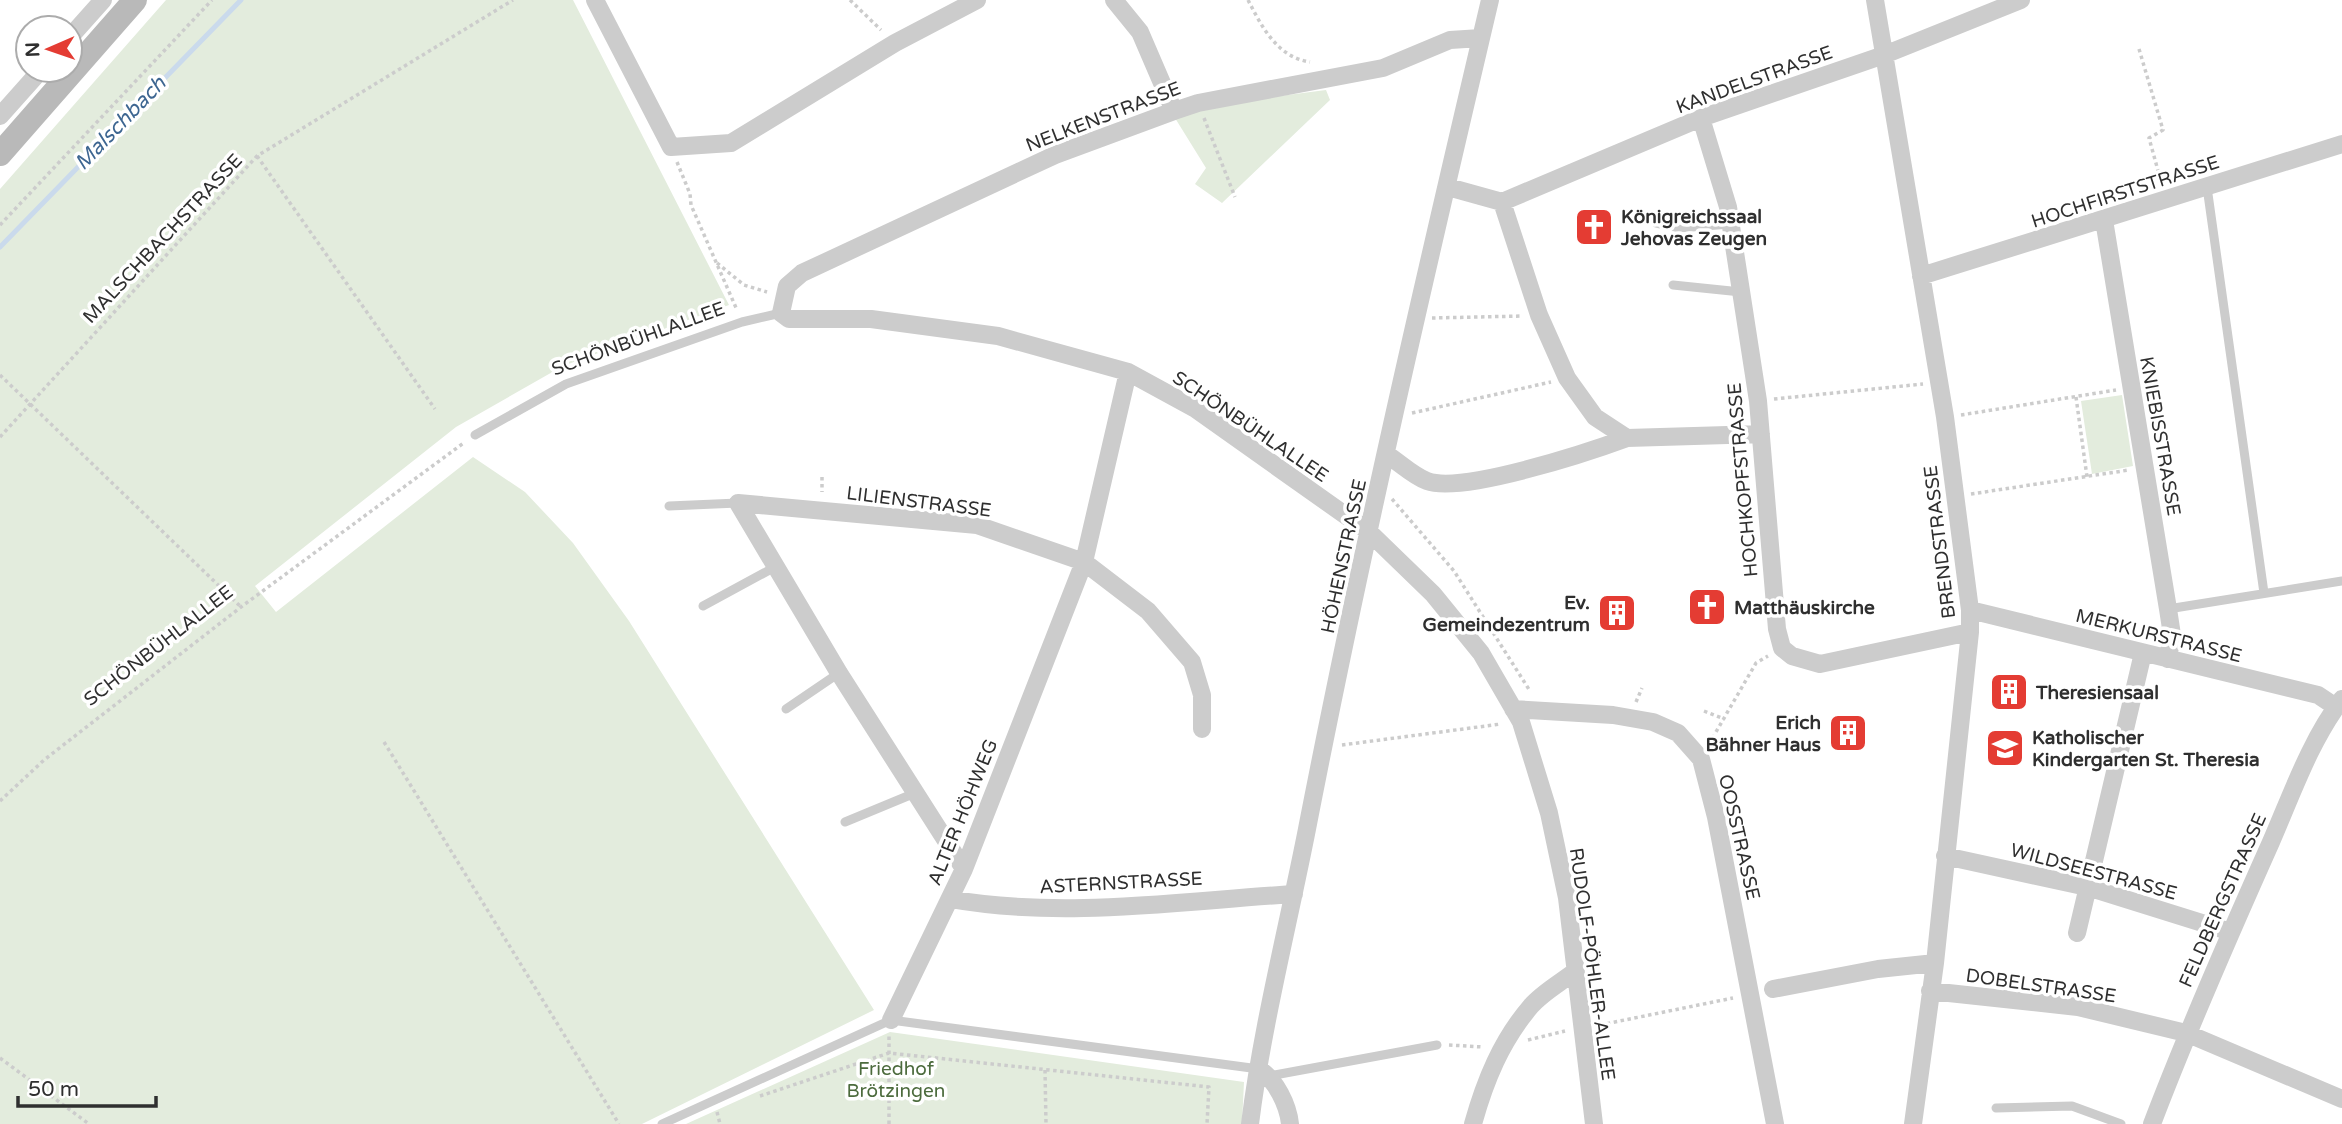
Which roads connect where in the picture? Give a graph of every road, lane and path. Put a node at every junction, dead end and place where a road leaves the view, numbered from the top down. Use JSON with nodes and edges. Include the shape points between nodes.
{"nodes":[{"id":1,"x":103,"y":0,"type":"edge"},
{"id":2,"x":135,"y":0,"type":"edge"},
{"id":3,"x":212,"y":0,"type":"edge"},
{"id":4,"x":513,"y":0,"type":"edge"},
{"id":5,"x":595,"y":0,"type":"edge"},
{"id":6,"x":850,"y":0,"type":"edge"},
{"id":7,"x":977,"y":0,"type":"edge"},
{"id":8,"x":1114,"y":0,"type":"edge"},
{"id":9,"x":1248,"y":0,"type":"edge"},
{"id":10,"x":1490,"y":0,"type":"edge"},
{"id":11,"x":1875,"y":0,"type":"edge"},
{"id":12,"x":2021,"y":0,"type":"edge"},
{"id":13,"x":84,"y":21,"type":"edge"},
{"id":14,"x":1481,"y":38,"type":"junction"},
{"id":15,"x":895,"y":43,"type":"junction"},
{"id":16,"x":2139,"y":49,"type":"dead end"},
{"id":17,"x":1884,"y":55,"type":"junction"},
{"id":18,"x":1318,"y":63,"type":"dead end"},
{"id":19,"x":29,"y":84,"type":"edge"},
{"id":20,"x":1174,"y":111,"type":"junction"},
{"id":21,"x":0,"y":116,"type":"edge"},
{"id":22,"x":1701,"y":118,"type":"junction"},
{"id":23,"x":1206,"y":124,"type":"dead end"},
{"id":24,"x":2342,"y":144,"type":"edge"},
{"id":25,"x":671,"y":147,"type":"junction"},
{"id":26,"x":0,"y":154,"type":"edge"},
{"id":27,"x":257,"y":156,"type":"junction"},
{"id":28,"x":1448,"y":187,"type":"junction"},
{"id":29,"x":2207,"y":187,"type":"junction"},
{"id":30,"x":1236,"y":197,"type":"dead end"},
{"id":31,"x":2166,"y":200,"type":"junction"},
{"id":32,"x":1502,"y":202,"type":"junction"},
{"id":33,"x":2104,"y":220,"type":"junction"},
{"id":34,"x":1656,"y":223,"type":"dead end"},
{"id":35,"x":1730,"y":224,"type":"junction"},
{"id":36,"x":0,"y":225,"type":"edge"},
{"id":37,"x":714,"y":261,"type":"junction"},
{"id":38,"x":1921,"y":276,"type":"junction"},
{"id":39,"x":1673,"y":285,"type":"dead end"},
{"id":40,"x":1741,"y":292,"type":"junction"},
{"id":41,"x":782,"y":305,"type":"junction"},
{"id":42,"x":1539,"y":315,"type":"junction"},
{"id":43,"x":1414,"y":318,"type":"junction"},
{"id":44,"x":742,"y":322,"type":"junction"},
{"id":45,"x":1128,"y":372,"type":"junction"},
{"id":46,"x":0,"y":375,"type":"edge"},
{"id":47,"x":1567,"y":378,"type":"junction"},
{"id":48,"x":1939,"y":382,"type":"junction"},
{"id":49,"x":2131,"y":388,"type":"junction"},
{"id":50,"x":2076,"y":397,"type":"junction"},
{"id":51,"x":1758,"y":401,"type":"junction"},
{"id":52,"x":30,"y":403,"type":"junction"},
{"id":53,"x":435,"y":409,"type":"dead end"},
{"id":54,"x":1945,"y":417,"type":"junction"},
{"id":55,"x":1393,"y":418,"type":"junction"},
{"id":56,"x":1761,"y":434,"type":"junction"},
{"id":57,"x":475,"y":435,"type":"joint"},
{"id":58,"x":0,"y":437,"type":"edge"},
{"id":59,"x":1627,"y":438,"type":"junction"},
{"id":60,"x":1386,"y":454,"type":"junction"},
{"id":61,"x":2145,"y":468,"type":"junction"},
{"id":62,"x":2087,"y":477,"type":"junction"},
{"id":63,"x":1380,"y":484,"type":"junction"},
{"id":64,"x":1955,"y":496,"type":"junction"},
{"id":65,"x":738,"y":503,"type":"junction"},
{"id":66,"x":669,"y":506,"type":"dead end"},
{"id":67,"x":1369,"y":532,"type":"junction"},
{"id":68,"x":1084,"y":562,"type":"junction"},
{"id":69,"x":775,"y":567,"type":"junction"},
{"id":70,"x":2342,"y":581,"type":"edge"},
{"id":71,"x":2264,"y":593,"type":"junction"},
{"id":72,"x":703,"y":606,"type":"dead end"},
{"id":73,"x":241,"y":607,"type":"junction"},
{"id":74,"x":2168,"y":609,"type":"junction"},
{"id":75,"x":1970,"y":610,"type":"junction"},
{"id":76,"x":1970,"y":632,"type":"junction"},
{"id":77,"x":1782,"y":648,"type":"junction"},
{"id":78,"x":2143,"y":653,"type":"junction"},
{"id":79,"x":2168,"y":659,"type":"junction"},
{"id":80,"x":839,"y":673,"type":"junction"},
{"id":81,"x":2339,"y":703,"type":"edge"},
{"id":82,"x":786,"y":709,"type":"dead end"},
{"id":83,"x":1513,"y":709,"type":"junction"},
{"id":84,"x":1543,"y":710,"type":"junction"},
{"id":85,"x":1704,"y":711,"type":"dead end"},
{"id":86,"x":1724,"y":719,"type":"junction"},
{"id":87,"x":1480,"y":726,"type":"dead end"},
{"id":88,"x":1202,"y":729,"type":"dead end"},
{"id":89,"x":384,"y":742,"type":"dead end"},
{"id":90,"x":1323,"y":748,"type":"junction"},
{"id":91,"x":1700,"y":758,"type":"junction"},
{"id":92,"x":915,"y":793,"type":"junction"},
{"id":93,"x":0,"y":801,"type":"edge"},
{"id":94,"x":845,"y":822,"type":"dead end"},
{"id":95,"x":1945,"y":856,"type":"junction"},
{"id":96,"x":964,"y":869,"type":"junction"},
{"id":97,"x":2087,"y":887,"type":"junction"},
{"id":98,"x":1294,"y":894,"type":"junction"},
{"id":99,"x":950,"y":899,"type":"junction"},
{"id":100,"x":2231,"y":932,"type":"junction"},
{"id":101,"x":2077,"y":933,"type":"dead end"},
{"id":102,"x":1935,"y":963,"type":"junction"},
{"id":103,"x":1574,"y":972,"type":"junction"},
{"id":104,"x":1773,"y":989,"type":"dead end"},
{"id":105,"x":1930,"y":991,"type":"junction"},
{"id":106,"x":1722,"y":1001,"type":"dead end"},
{"id":107,"x":891,"y":1020,"type":"junction"},
{"id":108,"x":1608,"y":1024,"type":"dead end"},
{"id":109,"x":2186,"y":1033,"type":"junction"},
{"id":110,"x":1437,"y":1045,"type":"joint"},
{"id":111,"x":1501,"y":1048,"type":"junction"},
{"id":112,"x":888,"y":1053,"type":"junction"},
{"id":113,"x":0,"y":1058,"type":"edge"},
{"id":114,"x":1045,"y":1070,"type":"junction"},
{"id":115,"x":1264,"y":1072,"type":"junction"},
{"id":116,"x":756,"y":1097,"type":"dead end"},
{"id":117,"x":2342,"y":1099,"type":"edge"},
{"id":118,"x":730,"y":1106,"type":"dead end"},
{"id":119,"x":1996,"y":1108,"type":"dead end"},
{"id":120,"x":716,"y":1111,"type":"junction"},
{"id":121,"x":708,"y":1115,"type":"dead end"},
{"id":122,"x":89,"y":1124,"type":"edge"},
{"id":123,"x":619,"y":1124,"type":"edge"},
{"id":124,"x":662,"y":1124,"type":"edge"},
{"id":125,"x":720,"y":1124,"type":"edge"},
{"id":126,"x":888,"y":1124,"type":"edge"},
{"id":127,"x":1046,"y":1124,"type":"edge"},
{"id":128,"x":1207,"y":1124,"type":"edge"},
{"id":129,"x":1250,"y":1124,"type":"edge"},
{"id":130,"x":1290,"y":1124,"type":"edge"},
{"id":131,"x":1473,"y":1124,"type":"edge"},
{"id":132,"x":1594,"y":1124,"type":"edge"},
{"id":133,"x":1775,"y":1124,"type":"edge"},
{"id":134,"x":1913,"y":1124,"type":"edge"},
{"id":135,"x":2121,"y":1124,"type":"edge"},
{"id":136,"x":2152,"y":1124,"type":"edge"}],
"edges":[{"from":1,"to":13,"type":"street"},
{"from":2,"to":26,"type":"main road"},
{"from":3,"to":36,"type":"path"},
{"from":4,"to":27,"type":"path","name":"MALSCHBACHSTRASSE"},
{"from":5,"to":25,"type":"street"},
{"from":6,"to":15,"type":"path"},
{"from":7,"to":15,"type":"street"},
{"from":8,"to":20,"type":"street","via":[[1140,32]]},
{"from":9,"to":18,"type":"path","via":[[1265,33],[1280,49]]},
{"from":10,"to":14,"type":"street","name":"HÖHENSTRASSE"},
{"from":11,"to":17,"type":"street","name":"BRENDSTRASSE"},
{"from":12,"to":17,"type":"street","name":"KANDELSTRASSE"},
{"from":14,"to":20,"type":"street","name":"NELKENSTRASSE","via":[[1450,40],[1383,68]]},
{"from":14,"to":28,"type":"street","name":"HÖHENSTRASSE"},
{"from":15,"to":25,"type":"street","via":[[731,143]]},
{"from":16,"to":31,"type":"path","via":[[2163,130],[2149,138]]},
{"from":17,"to":22,"type":"street","name":"KANDELSTRASSE"},
{"from":17,"to":38,"type":"street","name":"BRENDSTRASSE"},
{"from":19,"to":21,"type":"street"},
{"from":20,"to":41,"type":"street","name":"NELKENSTRASSE","via":[[1055,155],[802,273],[787,286]]},
{"from":22,"to":32,"type":"street","name":"KANDELSTRASSE"},
{"from":22,"to":35,"type":"street","name":"HOCHKOPFSTRASSE"},
{"from":23,"to":30,"type":"path"},
{"from":24,"to":29,"type":"street","name":"HOCHFIRSTSTRASSE"},
{"from":25,"to":37,"type":"path"},
{"from":27,"to":52,"type":"path","name":"MALSCHBACHSTRASSE"},
{"from":27,"to":53,"type":"path"},
{"from":28,"to":32,"type":"street"},
{"from":28,"to":43,"type":"street","name":"HÖHENSTRASSE"},
{"from":29,"to":31,"type":"street","name":"HOCHFIRSTSTRASSE"},
{"from":29,"to":71,"type":"lane"},
{"from":31,"to":33,"type":"street","name":"HOCHFIRSTSTRASSE"},
{"from":32,"to":42,"type":"street"},
{"from":33,"to":38,"type":"street","name":"HOCHFIRSTSTRASSE"},
{"from":33,"to":49,"type":"street","name":"KNIEBISSTRASSE"},
{"from":34,"to":35,"type":"lane","via":[[1679,228]]},
{"from":35,"to":40,"type":"street","name":"HOCHKOPFSTRASSE"},
{"from":37,"to":41,"type":"path","via":[[744,285]]},
{"from":37,"to":44,"type":"path"},
{"from":38,"to":48,"type":"street","name":"BRENDSTRASSE"},
{"from":39,"to":40,"type":"lane"},
{"from":40,"to":51,"type":"street","name":"HOCHKOPFSTRASSE"},
{"from":41,"to":44,"type":"lane","name":"SCHÖNBÜHLALLEE"},
{"from":41,"to":45,"type":"street","name":"SCHÖNBÜHLALLEE","via":[[789,319],[871,319],[998,336]]},
{"from":42,"to":43,"type":"path"},
{"from":42,"to":47,"type":"street"},
{"from":43,"to":55,"type":"street","name":"HÖHENSTRASSE"},
{"from":44,"to":57,"type":"lane","name":"SCHÖNBÜHLALLEE","via":[[566,384]]},
{"from":45,"to":67,"type":"street","name":"SCHÖNBÜHLALLEE","via":[[1194,408]]},
{"from":45,"to":68,"type":"street","name":"ALTER HÖHWEG"},
{"from":46,"to":52,"type":"path"},
{"from":47,"to":55,"type":"path"},
{"from":47,"to":59,"type":"street","via":[[1595,417]]},
{"from":48,"to":51,"type":"path"},
{"from":48,"to":54,"type":"street","name":"BRENDSTRASSE"},
{"from":49,"to":50,"type":"path"},
{"from":49,"to":61,"type":"street","name":"KNIEBISSTRASSE"},
{"from":50,"to":54,"type":"path"},
{"from":50,"to":62,"type":"path"},
{"from":51,"to":56,"type":"street","name":"HOCHKOPFSTRASSE"},
{"from":52,"to":58,"type":"path","name":"MALSCHBACHSTRASSE"},
{"from":52,"to":73,"type":"path"},
{"from":54,"to":64,"type":"street","name":"BRENDSTRASSE"},
{"from":55,"to":60,"type":"street","name":"HÖHENSTRASSE"},
{"from":56,"to":59,"type":"street"},
{"from":56,"to":77,"type":"street","name":"HOCHKOPFSTRASSE"},
{"from":57,"to":73,"type":"path","name":"SCHÖNBÜHLALLEE"},
{"from":59,"to":60,"type":"street","via":[[1462,483],[1427,482]]},
{"from":60,"to":63,"type":"street","name":"HÖHENSTRASSE"},
{"from":61,"to":62,"type":"path"},
{"from":61,"to":74,"type":"street","name":"KNIEBISSTRASSE"},
{"from":62,"to":64,"type":"path"},
{"from":63,"to":67,"type":"street","name":"HÖHENSTRASSE"},
{"from":63,"to":84,"type":"path","via":[[1454,571]]},
{"from":64,"to":75,"type":"street","name":"BRENDSTRASSE"},
{"from":65,"to":66,"type":"lane"},
{"from":65,"to":68,"type":"street","name":"LILIENSTRASSE","via":[[977,525]]},
{"from":65,"to":69,"type":"street"},
{"from":67,"to":83,"type":"street","name":"RUDOLF-PÖHLER-ALLEE","via":[[1433,594],[1481,653]]},
{"from":67,"to":90,"type":"street","name":"HÖHENSTRASSE"},
{"from":68,"to":88,"type":"street","name":"LILIENSTRASSE","via":[[1148,611],[1192,662],[1202,695]]},
{"from":68,"to":96,"type":"street","name":"ALTER HÖHWEG"},
{"from":69,"to":72,"type":"lane"},
{"from":69,"to":80,"type":"street"},
{"from":70,"to":71,"type":"lane"},
{"from":71,"to":74,"type":"lane"},
{"from":73,"to":93,"type":"path","name":"SCHÖNBÜHLALLEE","via":[[44,760]]},
{"from":74,"to":79,"type":"street","name":"KNIEBISSTRASSE","via":[[2172,635]]},
{"from":75,"to":76,"type":"street","name":"BRENDSTRASSE"},
{"from":75,"to":78,"type":"street","name":"MERKURSTRASSE"},
{"from":76,"to":77,"type":"street","via":[[1819,664]]},
{"from":76,"to":95,"type":"street","name":"BRENDSTRASSE"},
{"from":77,"to":86,"type":"path","via":[[1756,663]]},
{"from":78,"to":79,"type":"street","name":"MERKURSTRASSE"},
{"from":78,"to":97,"type":"street"},
{"from":79,"to":81,"type":"street","name":"MERKURSTRASSE"},
{"from":80,"to":82,"type":"lane"},
{"from":80,"to":92,"type":"street"},
{"from":81,"to":100,"type":"street","name":"FELDBERGSTRASSE","via":[[2320,734]]},
{"from":83,"to":84,"type":"street","name":"OOSSTRASSE"},
{"from":83,"to":103,"type":"street","name":"RUDOLF-PÖHLER-ALLEE","via":[[1549,813],[1567,898]]},
{"from":84,"to":91,"type":"street","name":"OOSSTRASSE","via":[[1653,722],[1678,733]]},
{"from":85,"to":86,"type":"path"},
{"from":86,"to":91,"type":"path"},
{"from":87,"to":90,"type":"path"},
{"from":89,"to":123,"type":"path"},
{"from":90,"to":98,"type":"street","name":"HÖHENSTRASSE"},
{"from":91,"to":133,"type":"street","name":"OOSSTRASSE","via":[[1719,831]]},
{"from":92,"to":94,"type":"lane"},
{"from":92,"to":96,"type":"street"},
{"from":95,"to":97,"type":"street","name":"WILDSEESTRASSE"},
{"from":95,"to":102,"type":"street","name":"BRENDSTRASSE"},
{"from":96,"to":99,"type":"street","name":"ALTER HÖHWEG"},
{"from":97,"to":100,"type":"street","name":"WILDSEESTRASSE"},
{"from":97,"to":101,"type":"street"},
{"from":98,"to":99,"type":"street","name":"ASTERNSTRASSE","via":[[1001,908]]},
{"from":98,"to":115,"type":"street","name":"HÖHENSTRASSE"},
{"from":99,"to":107,"type":"street","name":"ALTER HÖHWEG"},
{"from":100,"to":109,"type":"street","name":"FELDBERGSTRASSE"},
{"from":102,"to":104,"type":"street"},
{"from":102,"to":105,"type":"street","name":"BRENDSTRASSE"},
{"from":103,"to":111,"type":"street","via":[[1532,1004]]},
{"from":103,"to":132,"type":"street","name":"RUDOLF-PÖHLER-ALLEE"},
{"from":105,"to":109,"type":"street","name":"DOBELSTRASSE","via":[[2078,1007]]},
{"from":105,"to":134,"type":"street","name":"BRENDSTRASSE"},
{"from":106,"to":108,"type":"path"},
{"from":107,"to":112,"type":"path"},
{"from":107,"to":115,"type":"lane"},
{"from":107,"to":124,"type":"lane"},
{"from":109,"to":117,"type":"street","name":"DOBELSTRASSE"},
{"from":109,"to":136,"type":"street","name":"FELDBERGSTRASSE"},
{"from":110,"to":111,"type":"path"},
{"from":110,"to":115,"type":"lane"},
{"from":111,"to":131,"type":"street","via":[[1483,1086]]},
{"from":112,"to":114,"type":"path"},
{"from":112,"to":116,"type":"path"},
{"from":112,"to":126,"type":"path"},
{"from":113,"to":122,"type":"path"},
{"from":114,"to":127,"type":"path"},
{"from":114,"to":128,"type":"path","via":[[1209,1087]]},
{"from":115,"to":129,"type":"street","name":"HÖHENSTRASSE"},
{"from":115,"to":130,"type":"street","via":[[1289,1111]]},
{"from":118,"to":120,"type":"path"},
{"from":119,"to":135,"type":"lane","via":[[2072,1107]]},
{"from":120,"to":121,"type":"path"},
{"from":120,"to":125,"type":"path"}]}
